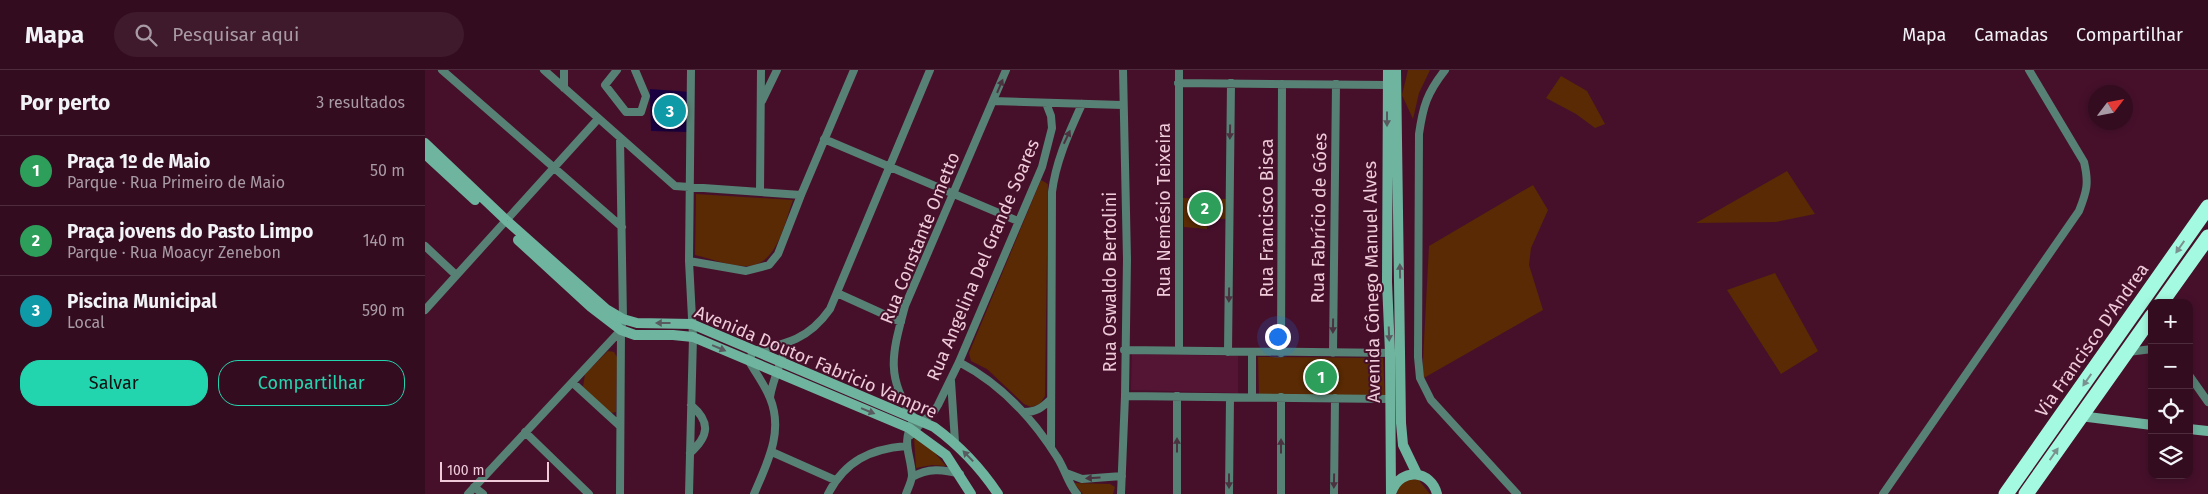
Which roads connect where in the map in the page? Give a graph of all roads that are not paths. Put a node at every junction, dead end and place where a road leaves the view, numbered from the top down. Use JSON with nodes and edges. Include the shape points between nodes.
{"nodes":[{"id":1,"x":442,"y":70,"type":"edge"},
{"id":2,"x":544,"y":70,"type":"edge"},
{"id":3,"x":564,"y":70,"type":"edge"},
{"id":4,"x":617,"y":70,"type":"edge"},
{"id":5,"x":635,"y":70,"type":"edge"},
{"id":6,"x":691,"y":70,"type":"edge"},
{"id":7,"x":761,"y":70,"type":"edge"},
{"id":8,"x":777,"y":70,"type":"edge"},
{"id":9,"x":854,"y":70,"type":"edge"},
{"id":10,"x":930,"y":70,"type":"edge"},
{"id":11,"x":1007,"y":70,"type":"edge"},
{"id":12,"x":1123,"y":70,"type":"edge"},
{"id":13,"x":1179,"y":70,"type":"edge"},
{"id":14,"x":1388,"y":70,"type":"edge"},
{"id":15,"x":1396,"y":70,"type":"edge"},
{"id":16,"x":1445,"y":70,"type":"edge"},
{"id":17,"x":2029,"y":70,"type":"edge"},
{"id":18,"x":1178,"y":83,"type":"junction"},
{"id":19,"x":1231,"y":84,"type":"junction"},
{"id":20,"x":1282,"y":84,"type":"junction"},
{"id":21,"x":1336,"y":84,"type":"junction"},
{"id":22,"x":1387,"y":85,"type":"junction"},
{"id":23,"x":564,"y":88,"type":"junction"},
{"id":24,"x":761,"y":102,"type":"junction"},
{"id":25,"x":993,"y":102,"type":"junction"},
{"id":26,"x":1046,"y":103,"type":"junction"},
{"id":27,"x":1082,"y":104,"type":"junction"},
{"id":28,"x":1122,"y":105,"type":"junction"},
{"id":29,"x":598,"y":119,"type":"junction"},
{"id":30,"x":621,"y":138,"type":"junction"},
{"id":31,"x":824,"y":139,"type":"junction"},
{"id":32,"x":425,"y":143,"type":"edge"},
{"id":33,"x":425,"y":154,"type":"edge"},
{"id":34,"x":555,"y":167,"type":"junction"},
{"id":35,"x":890,"y":167,"type":"junction"},
{"id":36,"x":1042,"y":167,"type":"junction"},
{"id":37,"x":1054,"y":170,"type":"junction"},
{"id":38,"x":690,"y":187,"type":"junction"},
{"id":39,"x":760,"y":192,"type":"junction"},
{"id":40,"x":801,"y":194,"type":"junction"},
{"id":41,"x":953,"y":194,"type":"junction"},
{"id":42,"x":2208,"y":207,"type":"edge"},
{"id":43,"x":1018,"y":221,"type":"junction"},
{"id":44,"x":505,"y":223,"type":"junction"},
{"id":45,"x":622,"y":227,"type":"junction"},
{"id":46,"x":2208,"y":237,"type":"edge"},
{"id":47,"x":425,"y":246,"type":"edge"},
{"id":48,"x":689,"y":261,"type":"junction"},
{"id":49,"x":456,"y":275,"type":"junction"},
{"id":50,"x":837,"y":293,"type":"junction"},
{"id":51,"x":2165,"y":299,"type":"edge"},
{"id":52,"x":425,"y":310,"type":"edge"},
{"id":53,"x":623,"y":319,"type":"junction"},
{"id":54,"x":901,"y":322,"type":"junction"},
{"id":55,"x":2148,"y":322,"type":"edge"},
{"id":56,"x":692,"y":324,"type":"junction"},
{"id":57,"x":621,"y":330,"type":"junction"},
{"id":58,"x":693,"y":337,"type":"junction"},
{"id":59,"x":787,"y":344,"type":"junction"},
{"id":60,"x":753,"y":350,"type":"junction"},
{"id":61,"x":1124,"y":350,"type":"junction"},
{"id":62,"x":1179,"y":350,"type":"junction"},
{"id":63,"x":2148,"y":350,"type":"edge"},
{"id":64,"x":1228,"y":352,"type":"junction"},
{"id":65,"x":1252,"y":352,"type":"junction"},
{"id":66,"x":1281,"y":353,"type":"junction"},
{"id":67,"x":1333,"y":353,"type":"junction"},
{"id":68,"x":1395,"y":353,"type":"junction"},
{"id":69,"x":2126,"y":353,"type":"junction"},
{"id":70,"x":749,"y":361,"type":"junction"},
{"id":71,"x":781,"y":362,"type":"junction"},
{"id":72,"x":959,"y":362,"type":"junction"},
{"id":73,"x":777,"y":373,"type":"junction"},
{"id":74,"x":951,"y":379,"type":"junction"},
{"id":75,"x":2193,"y":381,"type":"edge"},
{"id":76,"x":573,"y":383,"type":"junction"},
{"id":77,"x":1125,"y":396,"type":"junction"},
{"id":78,"x":1177,"y":396,"type":"junction"},
{"id":79,"x":770,"y":397,"type":"junction"},
{"id":80,"x":1252,"y":397,"type":"junction"},
{"id":81,"x":1281,"y":397,"type":"junction"},
{"id":82,"x":1230,"y":398,"type":"junction"},
{"id":83,"x":1335,"y":398,"type":"junction"},
{"id":84,"x":1051,"y":399,"type":"junction"},
{"id":85,"x":1390,"y":399,"type":"junction"},
{"id":86,"x":2208,"y":402,"type":"edge"},
{"id":87,"x":691,"y":405,"type":"junction"},
{"id":88,"x":1024,"y":412,"type":"junction"},
{"id":89,"x":2080,"y":416,"type":"junction"},
{"id":90,"x":918,"y":420,"type":"junction"},
{"id":91,"x":1401,"y":423,"type":"junction"},
{"id":92,"x":2148,"y":424,"type":"edge"},
{"id":93,"x":620,"y":426,"type":"junction"},
{"id":94,"x":2193,"y":430,"type":"edge"},
{"id":95,"x":525,"y":432,"type":"junction"},
{"id":96,"x":2208,"y":432,"type":"edge"},
{"id":97,"x":909,"y":436,"type":"junction"},
{"id":98,"x":955,"y":442,"type":"junction"},
{"id":99,"x":1051,"y":447,"type":"junction"},
{"id":100,"x":772,"y":452,"type":"junction"},
{"id":101,"x":691,"y":454,"type":"junction"},
{"id":102,"x":1066,"y":473,"type":"junction"},
{"id":103,"x":960,"y":474,"type":"junction"},
{"id":104,"x":1417,"y":474,"type":"junction"},
{"id":105,"x":1122,"y":476,"type":"junction"},
{"id":106,"x":912,"y":477,"type":"junction"},
{"id":107,"x":835,"y":480,"type":"junction"},
{"id":108,"x":475,"y":487,"type":"junction"},
{"id":109,"x":468,"y":494,"type":"edge"},
{"id":110,"x":483,"y":494,"type":"edge"},
{"id":111,"x":589,"y":494,"type":"edge"},
{"id":112,"x":620,"y":494,"type":"edge"},
{"id":113,"x":689,"y":494,"type":"edge"},
{"id":114,"x":754,"y":494,"type":"edge"},
{"id":115,"x":828,"y":494,"type":"edge"},
{"id":116,"x":906,"y":494,"type":"edge"},
{"id":117,"x":971,"y":494,"type":"edge"},
{"id":118,"x":998,"y":494,"type":"edge"},
{"id":119,"x":1077,"y":494,"type":"edge"},
{"id":120,"x":1121,"y":494,"type":"edge"},
{"id":121,"x":1177,"y":494,"type":"edge"},
{"id":122,"x":1229,"y":494,"type":"edge"},
{"id":123,"x":1281,"y":494,"type":"edge"},
{"id":124,"x":1334,"y":494,"type":"edge"},
{"id":125,"x":1391,"y":494,"type":"edge"},
{"id":126,"x":1437,"y":494,"type":"edge"},
{"id":127,"x":1517,"y":494,"type":"edge"},
{"id":128,"x":1883,"y":494,"type":"edge"},
{"id":129,"x":2006,"y":494,"type":"edge"},
{"id":130,"x":2026,"y":494,"type":"edge"}],
"edges":[{"from":1,"to":34,"type":"street"},
{"from":2,"to":23,"type":"street"},
{"from":3,"to":23,"type":"street"},
{"from":4,"to":5,"type":"street","via":[[605,85],[626,112],[641,112],[646,96]]},
{"from":6,"to":38,"type":"street"},
{"from":7,"to":24,"type":"street"},
{"from":8,"to":24,"type":"street"},
{"from":9,"to":31,"type":"street"},
{"from":10,"to":35,"type":"street"},
{"from":25,"to":11,"type":"street","name":"Rua Constante Ometto","one_way":true},
{"from":12,"to":28,"type":"street","name":"Rua Oswaldo Bertolini"},
{"from":13,"to":18,"type":"street","name":"Rua Nemésio Teixeira"},
{"from":14,"to":22,"type":"street","name":"Avenida Cônego Manuel Alves"},
{"from":68,"to":15,"type":"street","name":"Avenida Cônego Manuel Alves","one_way":true},
{"from":16,"to":127,"type":"street","via":[[1423,106],[1419,134],[1420,378],[1431,400]]},
{"from":17,"to":128,"type":"street","via":[[2084,162],[2087,192],[2079,211]]},
{"from":18,"to":19,"type":"street"},
{"from":18,"to":62,"type":"street","name":"Rua Nemésio Teixeira"},
{"from":19,"to":20,"type":"street"},
{"from":19,"to":64,"type":"street","one_way":true},
{"from":20,"to":21,"type":"street"},
{"from":20,"to":66,"type":"street","name":"Rua Francisco Bisca"},
{"from":21,"to":22,"type":"street"},
{"from":21,"to":67,"type":"street","name":"Rua Fabrício de Góes","one_way":true},
{"from":22,"to":68,"type":"street","name":"Avenida Cônego Manuel Alves","one_way":true,"via":[[1387,282]]},
{"from":23,"to":29,"type":"street"},
{"from":24,"to":39,"type":"street"},
{"from":25,"to":26,"type":"street"},
{"from":25,"to":41,"type":"street","name":"Rua Constante Ometto"},
{"from":26,"to":27,"type":"street"},
{"from":26,"to":36,"type":"street","name":"Rua Angelina Del Grande Soares","via":[[1052,128]]},
{"from":27,"to":28,"type":"street"},
{"from":37,"to":27,"type":"street","one_way":true},
{"from":28,"to":61,"type":"street","name":"Rua Oswaldo Bertolini","via":[[1127,259]]},
{"from":29,"to":30,"type":"street"},
{"from":29,"to":34,"type":"street"},
{"from":30,"to":38,"type":"street","via":[[675,186]]},
{"from":30,"to":45,"type":"street"},
{"from":31,"to":35,"type":"street"},
{"from":31,"to":40,"type":"street"},
{"from":32,"to":44,"type":"street"},
{"from":33,"to":44,"type":"street"},
{"from":34,"to":44,"type":"street"},
{"from":34,"to":45,"type":"street"},
{"from":35,"to":41,"type":"street"},
{"from":35,"to":50,"type":"street"},
{"from":36,"to":37,"type":"street"},
{"from":36,"to":43,"type":"street","name":"Rua Angelina Del Grande Soares"},
{"from":37,"to":84,"type":"street"},
{"from":38,"to":39,"type":"street"},
{"from":38,"to":48,"type":"street"},
{"from":39,"to":40,"type":"street"},
{"from":40,"to":48,"type":"street","via":[[778,254],[769,265],[746,271]]},
{"from":41,"to":43,"type":"street"},
{"from":41,"to":54,"type":"street","name":"Rua Constante Ometto"},
{"from":42,"to":129,"type":"highway","name":"Via Francisco D'Andrea","one_way":true},
{"from":43,"to":72,"type":"street","name":"Rua Angelina Del Grande Soares"},
{"from":44,"to":49,"type":"street"},
{"from":44,"to":53,"type":"street","via":[[606,309]]},
{"from":44,"to":57,"type":"street","via":[[591,307]]},
{"from":45,"to":53,"type":"street"},
{"from":46,"to":51,"type":"highway","name":"Via Francisco D'Andrea"},
{"from":47,"to":49,"type":"street"},
{"from":48,"to":56,"type":"street"},
{"from":49,"to":52,"type":"street"},
{"from":50,"to":54,"type":"street"},
{"from":50,"to":59,"type":"street","via":[[821,322]]},
{"from":56,"to":53,"type":"street","name":"Avenida Doutor Fabricio Vampre","one_way":true,"via":[[637,323]]},
{"from":53,"to":57,"type":"street"},
{"from":54,"to":90,"type":"street","name":"Rua Constante Ometto","via":[[893,359],[895,384],[902,402]]},
{"from":55,"to":69,"type":"highway","name":"Via Francisco D'Andrea"},
{"from":56,"to":58,"type":"street"},
{"from":56,"to":60,"type":"street","name":"Avenida Doutor Fabricio Vampre"},
{"from":57,"to":58,"type":"street","name":"Avenida Doutor Fabricio Vampre","via":[[635,335]]},
{"from":57,"to":76,"type":"street"},
{"from":57,"to":93,"type":"street"},
{"from":58,"to":70,"type":"street","name":"Avenida Doutor Fabricio Vampre","one_way":true},
{"from":58,"to":87,"type":"street"},
{"from":59,"to":60,"type":"street"},
{"from":59,"to":71,"type":"street"},
{"from":60,"to":70,"type":"street"},
{"from":60,"to":71,"type":"street","name":"Avenida Doutor Fabricio Vampre"},
{"from":61,"to":62,"type":"street"},
{"from":61,"to":77,"type":"street","name":"Rua Oswaldo Bertolini"},
{"from":62,"to":64,"type":"street"},
{"from":63,"to":69,"type":"street"},
{"from":64,"to":65,"type":"street"},
{"from":65,"to":66,"type":"street"},
{"from":65,"to":80,"type":"street"},
{"from":66,"to":67,"type":"street"},
{"from":67,"to":68,"type":"street"},
{"from":68,"to":85,"type":"street","name":"Avenida Cônego Manuel Alves"},
{"from":68,"to":91,"type":"street","name":"Avenida Cônego Manuel Alves"},
{"from":69,"to":89,"type":"highway","name":"Via Francisco D'Andrea"},
{"from":70,"to":73,"type":"street","name":"Avenida Doutor Fabricio Vampre"},
{"from":70,"to":79,"type":"street"},
{"from":71,"to":73,"type":"street"},
{"from":71,"to":90,"type":"street","name":"Avenida Doutor Fabricio Vampre"},
{"from":72,"to":74,"type":"street","name":"Rua Angelina Del Grande Soares"},
{"from":72,"to":88,"type":"street","via":[[997,385]]},
{"from":73,"to":79,"type":"street"},
{"from":73,"to":97,"type":"street","name":"Avenida Doutor Fabricio Vampre","one_way":true},
{"from":74,"to":90,"type":"street","name":"Rua Angelina Del Grande Soares","via":[[933,413]]},
{"from":74,"to":98,"type":"street"},
{"from":75,"to":86,"type":"street"},
{"from":76,"to":93,"type":"street"},
{"from":76,"to":95,"type":"street"},
{"from":77,"to":78,"type":"street"},
{"from":77,"to":105,"type":"street","name":"Rua Oswaldo Bertolini"},
{"from":78,"to":82,"type":"street"},
{"from":121,"to":78,"type":"street","one_way":true},
{"from":79,"to":100,"type":"street","via":[[775,414]]},
{"from":80,"to":81,"type":"street"},
{"from":80,"to":82,"type":"street"},
{"from":81,"to":83,"type":"street"},
{"from":123,"to":81,"type":"street","one_way":true},
{"from":82,"to":122,"type":"street","one_way":true},
{"from":83,"to":85,"type":"street"},
{"from":83,"to":124,"type":"street","one_way":true},
{"from":84,"to":88,"type":"street","via":[[1034,412]]},
{"from":84,"to":99,"type":"street"},
{"from":85,"to":91,"type":"street","via":[[1397,403]]},
{"from":85,"to":125,"type":"street","name":"Avenida Cônego Manuel Alves"},
{"from":87,"to":101,"type":"street"},
{"from":87,"to":101,"type":"street","via":[[701,413],[706,426],[705,435]]},
{"from":88,"to":99,"type":"street"},
{"from":89,"to":92,"type":"street"},
{"from":130,"to":89,"type":"highway","name":"Via Francisco D'Andrea","one_way":true},
{"from":90,"to":97,"type":"street","name":"Rua Angelina Del Grande Soares"},
{"from":90,"to":98,"type":"street","name":"Avenida Doutor Fabricio Vampre","via":[[934,426]]},
{"from":91,"to":104,"type":"street","name":"Avenida Cônego Manuel Alves","via":[[1403,445]]},
{"from":93,"to":112,"type":"street"},
{"from":94,"to":96,"type":"street"},
{"from":95,"to":108,"type":"street"},
{"from":95,"to":111,"type":"street"},
{"from":97,"to":103,"type":"street","name":"Avenida Doutor Fabricio Vampre","via":[[946,455]]},
{"from":97,"to":106,"type":"street"},
{"from":97,"to":107,"type":"street","via":[[872,452],[843,470]]},
{"from":118,"to":98,"type":"street","name":"Avenida Doutor Fabricio Vampre","one_way":true,"via":[[983,471]]},
{"from":99,"to":102,"type":"street"},
{"from":100,"to":107,"type":"street"},
{"from":100,"to":114,"type":"street"},
{"from":101,"to":113,"type":"street"},
{"from":105,"to":102,"type":"street","one_way":true,"via":[[1082,479]]},
{"from":102,"to":119,"type":"street"},
{"from":103,"to":106,"type":"street","via":[[935,470]]},
{"from":103,"to":117,"type":"street","name":"Avenida Doutor Fabricio Vampre"},
{"from":104,"to":125,"type":"street","via":[[1401,477],[1395,482]]},
{"from":104,"to":126,"type":"street","via":[[1431,481]]},
{"from":105,"to":120,"type":"street","name":"Rua Oswaldo Bertolini"},
{"from":106,"to":116,"type":"street"},
{"from":107,"to":115,"type":"street"},
{"from":108,"to":109,"type":"street"},
{"from":108,"to":110,"type":"street"}]}
